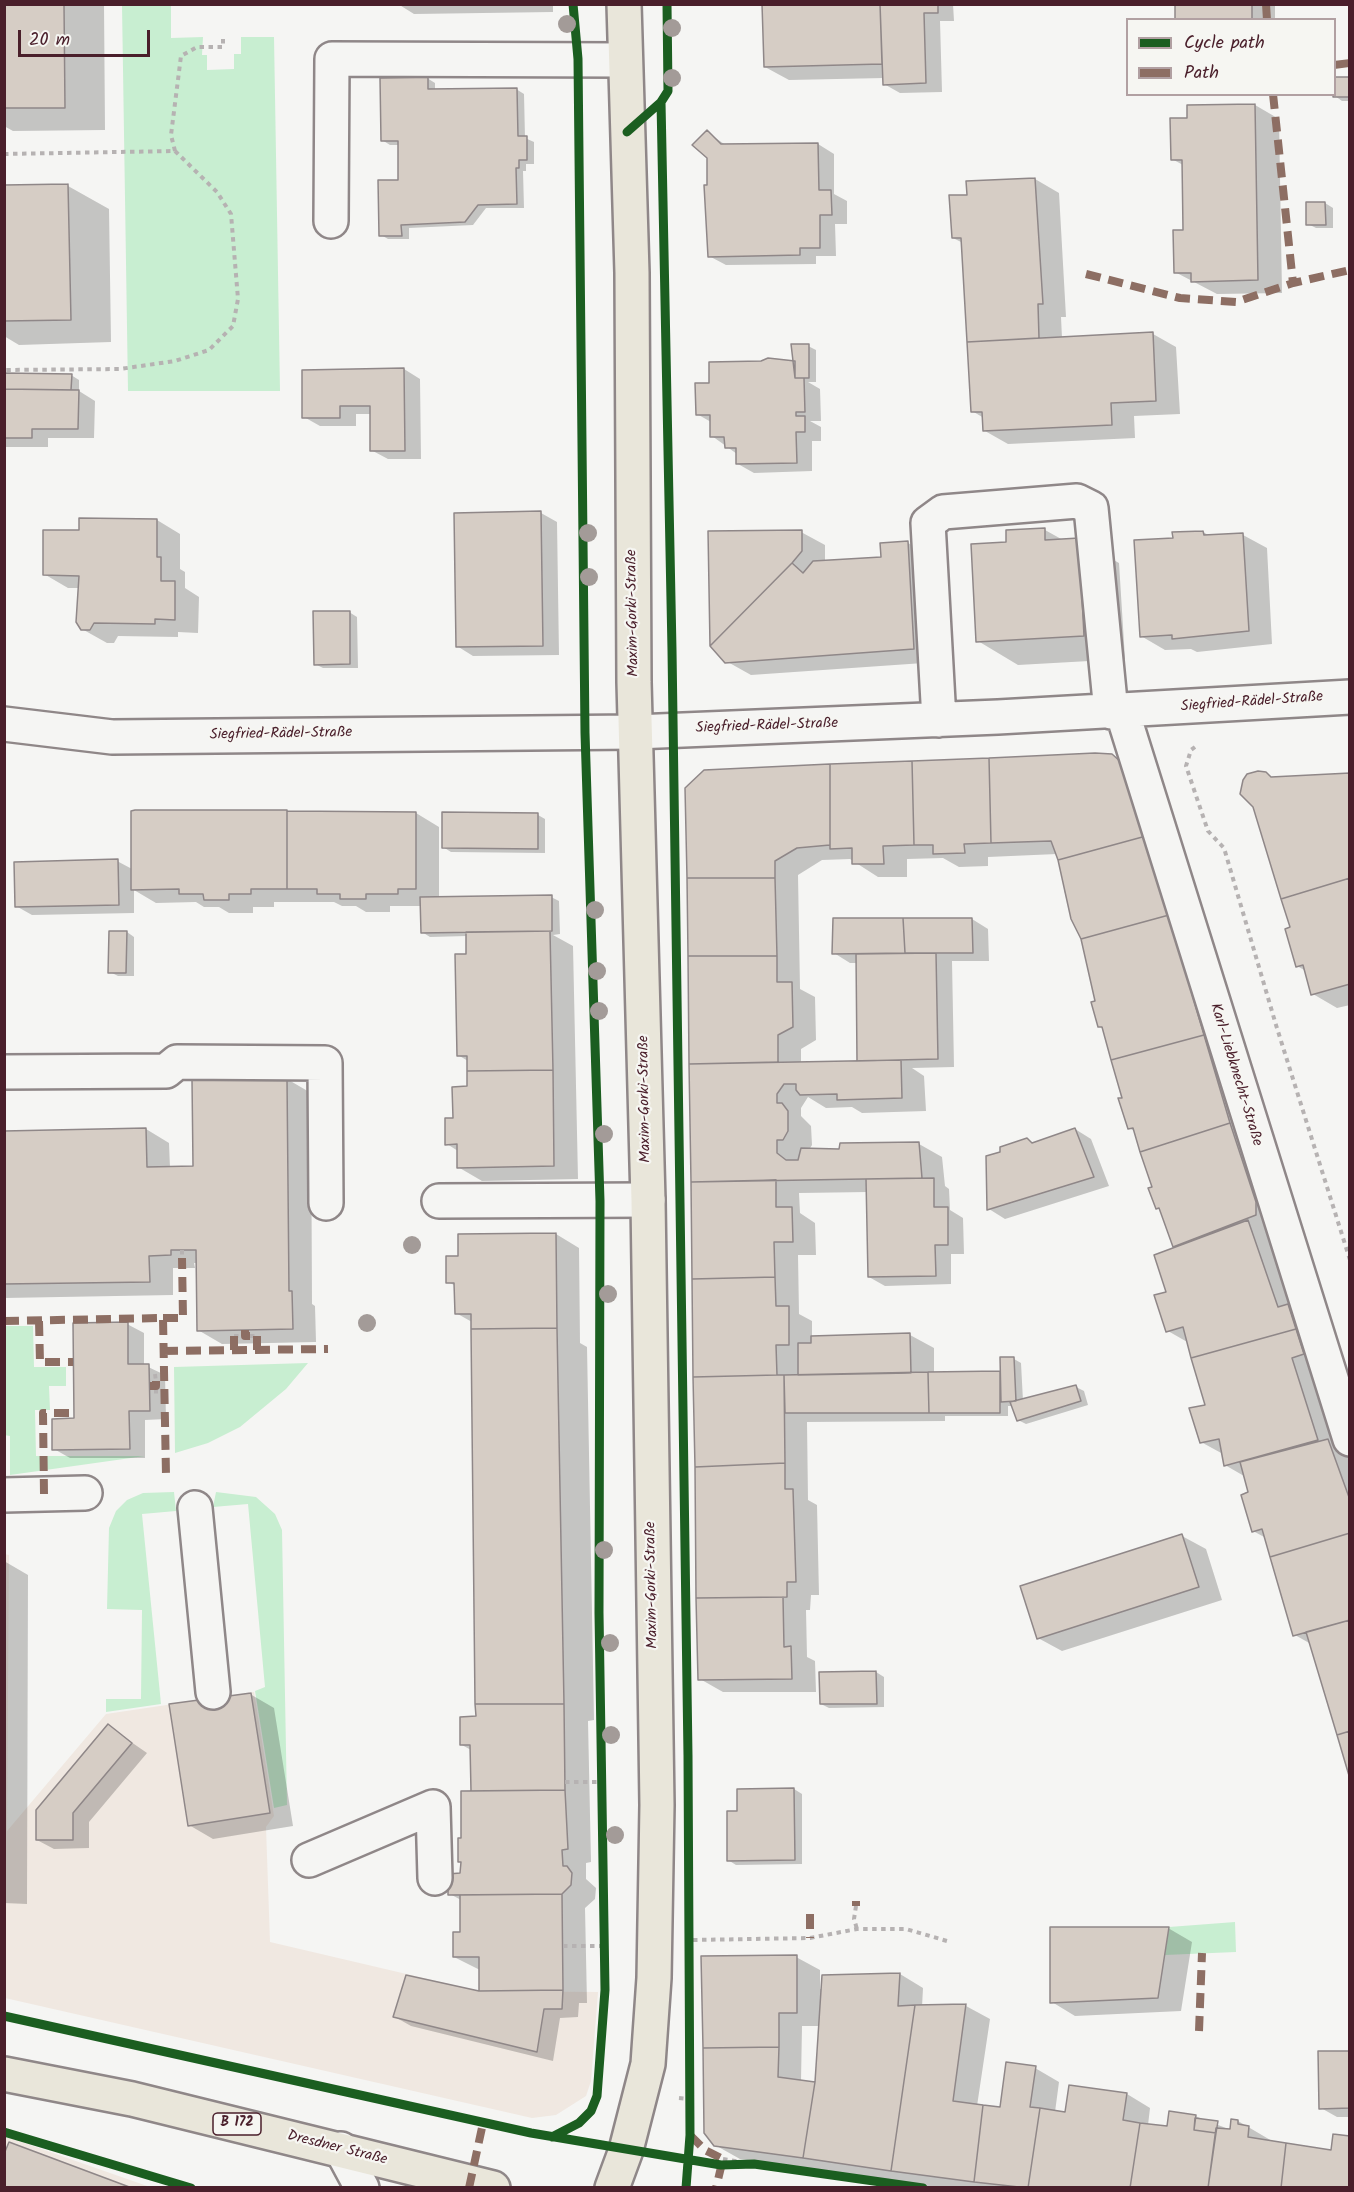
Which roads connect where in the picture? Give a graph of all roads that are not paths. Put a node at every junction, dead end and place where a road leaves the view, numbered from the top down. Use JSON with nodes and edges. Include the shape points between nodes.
{"nodes":[{"id":1,"x":624,"y":4,"type":"edge"},
{"id":2,"x":624,"y":60,"type":"junction"},
{"id":3,"x":331,"y":221,"type":"dead end"},
{"id":4,"x":1350,"y":697,"type":"edge"},
{"id":5,"x":1117,"y":711,"type":"junction"},
{"id":6,"x":939,"y":720,"type":"junction"},
{"id":7,"x":4,"y":724,"type":"edge"},
{"id":8,"x":635,"y":732,"type":"junction"},
{"id":9,"x":4,"y":1072,"type":"edge"},
{"id":10,"x":648,"y":1200,"type":"junction"},
{"id":11,"x":439,"y":1201,"type":"dead end"},
{"id":12,"x":326,"y":1203,"type":"dead end"},
{"id":13,"x":1350,"y":1439,"type":"edge"},
{"id":14,"x":85,"y":1493,"type":"dead end"},
{"id":15,"x":4,"y":1495,"type":"edge"},
{"id":16,"x":195,"y":1509,"type":"dead end"},
{"id":17,"x":213,"y":1692,"type":"dead end"},
{"id":18,"x":309,"y":1860,"type":"dead end"},
{"id":19,"x":435,"y":1878,"type":"dead end"},
{"id":20,"x":4,"y":2074,"type":"edge"},
{"id":21,"x":341,"y":2149,"type":"junction"},
{"id":22,"x":363,"y":2187,"type":"edge"},
{"id":23,"x":493,"y":2187,"type":"edge"},
{"id":24,"x":612,"y":2187,"type":"edge"}],
"edges":[{"from":1,"to":2,"type":"main road","name":"Maxim-Gorki-Straße"},
{"from":2,"to":3,"type":"street","via":[[332,59]]},
{"from":2,"to":8,"type":"main road","name":"Maxim-Gorki-Straße","via":[[632,273]]},
{"from":4,"to":5,"type":"street","name":"Siegfried-Rädel-Straße"},
{"from":5,"to":6,"type":"street","name":"Siegfried-Rädel-Straße"},
{"from":5,"to":6,"type":"street","name":"Karl-Liebknecht-Straße","via":[[1091,508],[1077,501],[943,512],[928,523]]},
{"from":5,"to":13,"type":"street","name":"Karl-Liebknecht-Straße"},
{"from":6,"to":8,"type":"street","name":"Siegfried-Rädel-Straße"},
{"from":7,"to":8,"type":"street","name":"Siegfried-Rädel-Straße","via":[[112,737]]},
{"from":8,"to":10,"type":"main road","name":"Maxim-Gorki-Straße"},
{"from":9,"to":12,"type":"street","via":[[166,1071],[177,1062],[325,1063]]},
{"from":10,"to":11,"type":"street"},
{"from":10,"to":24,"type":"main road","name":"Maxim-Gorki-Straße","via":[[657,1795],[654,1978],[648,2064],[626,2150]]},
{"from":14,"to":15,"type":"street"},
{"from":16,"to":17,"type":"street"},
{"from":18,"to":19,"type":"street","via":[[433,1807]]},
{"from":20,"to":21,"type":"main road","name":"Dresdner Straße","number":"B 172","via":[[132,2099]]},
{"from":21,"to":22,"type":"street"},
{"from":21,"to":23,"type":"main road","name":"Dresdner Straße","number":"B 172"}]}
